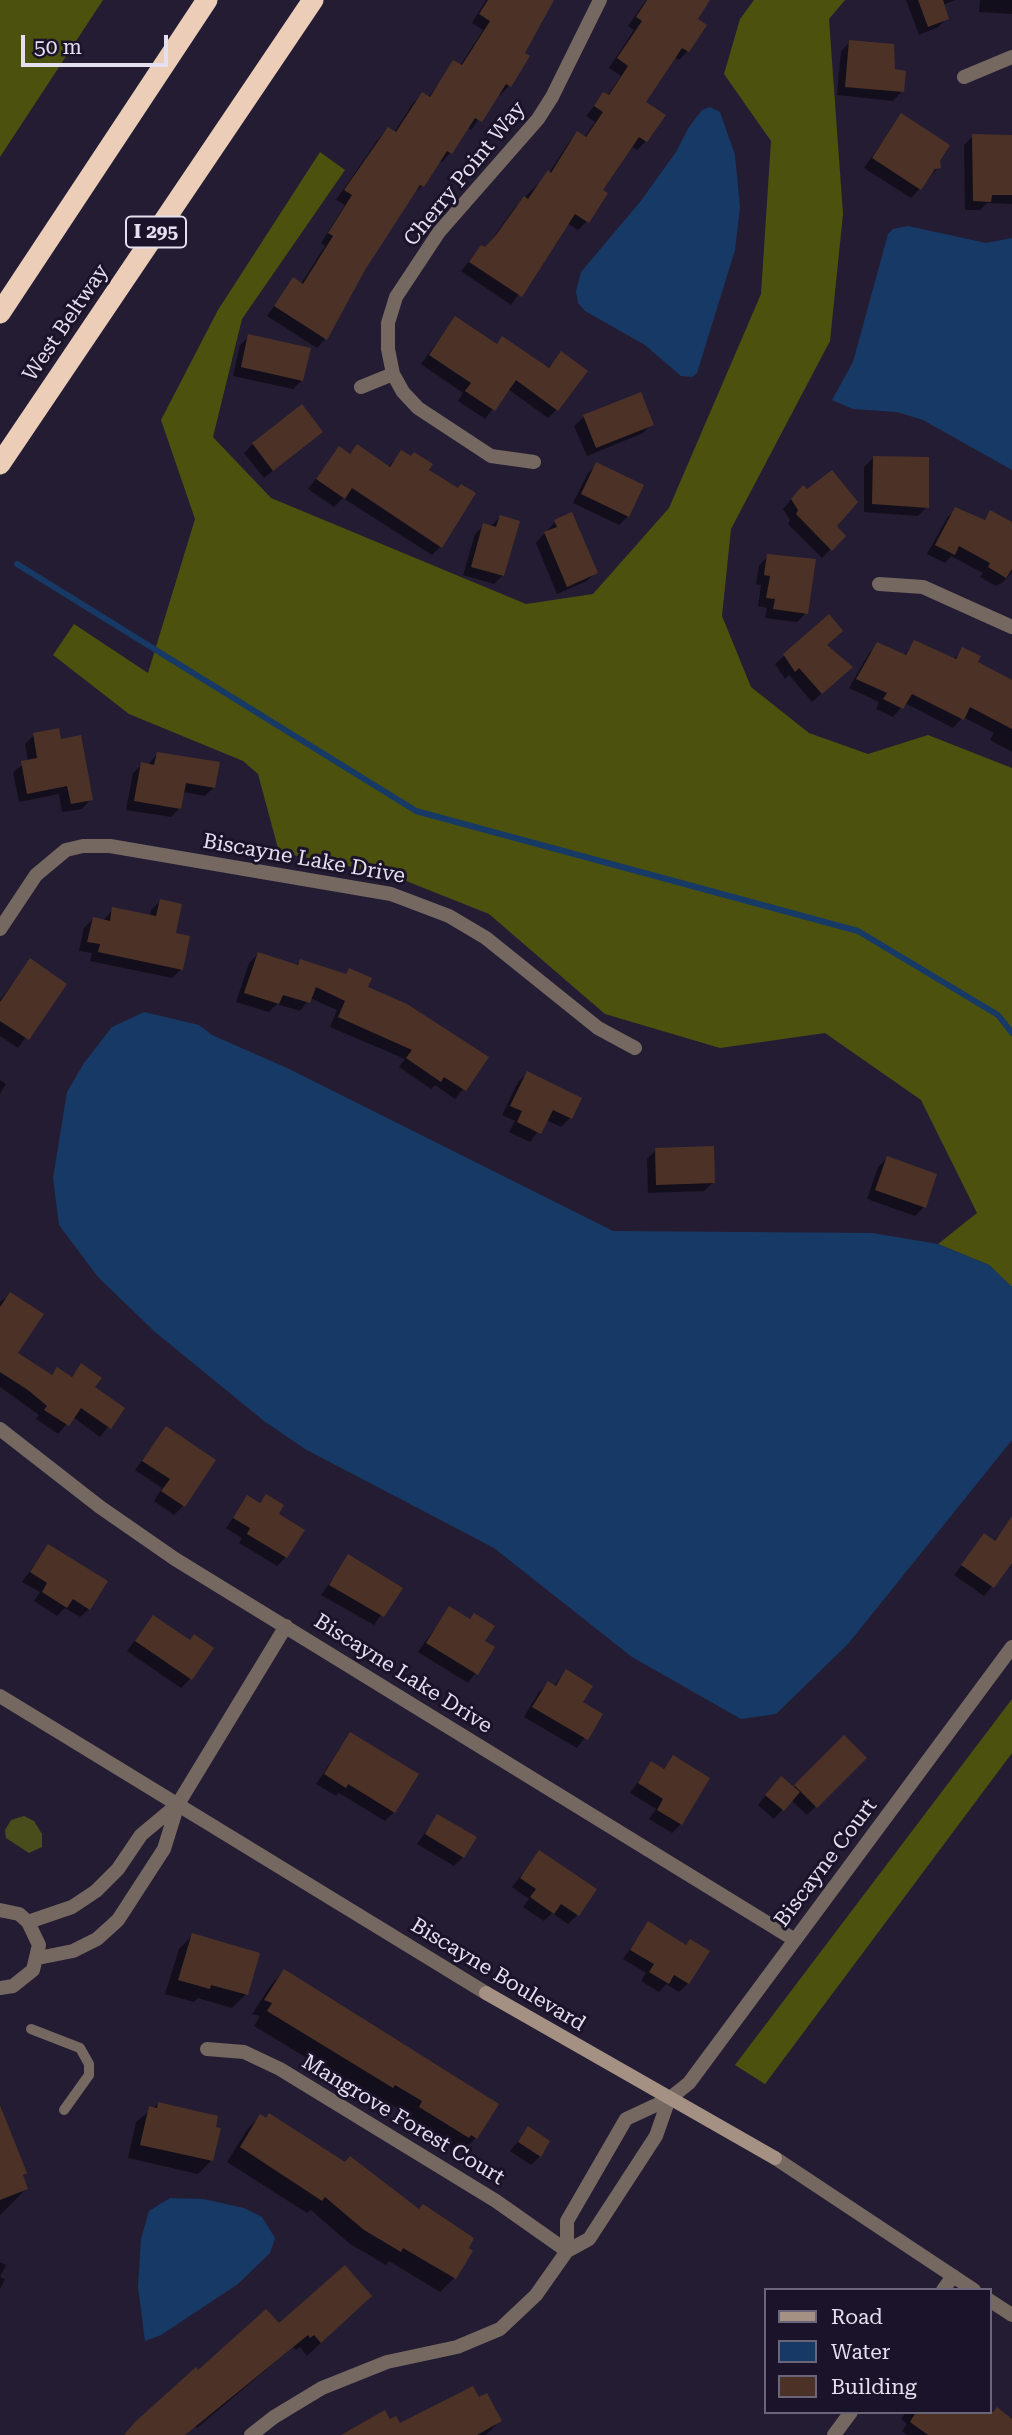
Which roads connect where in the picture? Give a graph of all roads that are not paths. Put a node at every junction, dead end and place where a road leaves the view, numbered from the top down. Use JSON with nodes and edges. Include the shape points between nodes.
{"nodes":[{"id":1,"x":207,"y":0,"type":"edge"},
{"id":2,"x":313,"y":0,"type":"edge"},
{"id":3,"x":600,"y":0,"type":"edge"},
{"id":4,"x":1012,"y":57,"type":"edge"},
{"id":5,"x":964,"y":77,"type":"dead end"},
{"id":6,"x":0,"y":313,"type":"edge"},
{"id":7,"x":393,"y":374,"type":"junction"},
{"id":8,"x":361,"y":387,"type":"dead end"},
{"id":9,"x":534,"y":462,"type":"dead end"},
{"id":10,"x":0,"y":464,"type":"edge"},
{"id":11,"x":879,"y":584,"type":"dead end"},
{"id":12,"x":1012,"y":626,"type":"edge"},
{"id":13,"x":0,"y":929,"type":"edge"},
{"id":14,"x":635,"y":1048,"type":"dead end"},
{"id":15,"x":0,"y":1429,"type":"edge"},
{"id":16,"x":286,"y":1626,"type":"junction"},
{"id":17,"x":1012,"y":1647,"type":"edge"},
{"id":18,"x":0,"y":1696,"type":"edge"},
{"id":19,"x":178,"y":1804,"type":"junction"},
{"id":20,"x":0,"y":1910,"type":"edge"},
{"id":21,"x":28,"y":1922,"type":"junction"},
{"id":22,"x":794,"y":1940,"type":"junction"},
{"id":23,"x":38,"y":1958,"type":"junction"},
{"id":24,"x":0,"y":1989,"type":"edge"},
{"id":25,"x":486,"y":1993,"type":"joint"},
{"id":26,"x":31,"y":2029,"type":"dead end"},
{"id":27,"x":207,"y":2049,"type":"dead end"},
{"id":28,"x":669,"y":2099,"type":"junction"},
{"id":29,"x":64,"y":2110,"type":"dead end"},
{"id":30,"x":775,"y":2158,"type":"joint"},
{"id":31,"x":567,"y":2251,"type":"junction"},
{"id":32,"x":953,"y":2276,"type":"junction"},
{"id":33,"x":944,"y":2288,"type":"edge"},
{"id":34,"x":971,"y":2288,"type":"edge"},
{"id":35,"x":991,"y":2301,"type":"edge"},
{"id":36,"x":1012,"y":2315,"type":"edge"},
{"id":37,"x":850,"y":2414,"type":"edge"},
{"id":38,"x":841,"y":2432,"type":"edge"},
{"id":39,"x":251,"y":2435,"type":"edge"}],
"edges":[{"from":1,"to":6,"type":"highway"},
{"from":2,"to":10,"type":"highway","name":"West Beltway","number":"I 295"},
{"from":3,"to":7,"type":"street","name":"Cherry Point Way","via":[[538,119],[439,232],[396,297],[388,323],[387,349]]},
{"from":4,"to":5,"type":"street"},
{"from":7,"to":8,"type":"street"},
{"from":7,"to":9,"type":"street","name":"Cherry Point Way","via":[[418,408],[491,456]]},
{"from":11,"to":12,"type":"street","via":[[923,587]]},
{"from":13,"to":14,"type":"street","name":"Biscayne Lake Drive","via":[[36,875],[66,850],[83,846],[110,846],[391,894],[449,916],[486,938],[598,1028]]},
{"from":15,"to":16,"type":"street","name":"Biscayne Lake Drive","via":[[175,1559]]},
{"from":16,"to":19,"type":"street"},
{"from":16,"to":22,"type":"street","name":"Biscayne Lake Drive"},
{"from":17,"to":22,"type":"street","name":"Biscayne Court"},
{"from":18,"to":19,"type":"street","name":"Biscayne Boulevard"},
{"from":19,"to":21,"type":"street","via":[[149,1827],[96,1891],[72,1907]]},
{"from":19,"to":23,"type":"street","via":[[164,1849],[118,1920],[97,1939],[73,1951]]},
{"from":19,"to":25,"type":"street","name":"Biscayne Boulevard"},
{"from":20,"to":21,"type":"street","via":[[19,1914]]},
{"from":21,"to":23,"type":"street","via":[[35,1933]]},
{"from":22,"to":28,"type":"street","name":"Biscayne Court","via":[[689,2082]]},
{"from":23,"to":24,"type":"street","via":[[24,1979]]},
{"from":25,"to":28,"type":"main road","name":"Biscayne Boulevard"},
{"from":26,"to":29,"type":"lane","via":[[80,2048],[89,2064],[89,2076]]},
{"from":27,"to":31,"type":"street","name":"Mangrove Forest Court","via":[[244,2052],[280,2069],[496,2201]]},
{"from":28,"to":30,"type":"main road","name":"Biscayne Boulevard"},
{"from":28,"to":31,"type":"street","via":[[656,2136],[589,2239]]},
{"from":28,"to":31,"type":"street","via":[[626,2119],[567,2221]]},
{"from":30,"to":32,"type":"street","name":"Biscayne Boulevard"},
{"from":31,"to":39,"type":"street","via":[[536,2295],[500,2329],[457,2347],[387,2362],[322,2388]]},
{"from":32,"to":33,"type":"street"},
{"from":32,"to":34,"type":"street","name":"Biscayne Boulevard"},
{"from":35,"to":36,"type":"street"},
{"from":37,"to":38,"type":"street"}]}
